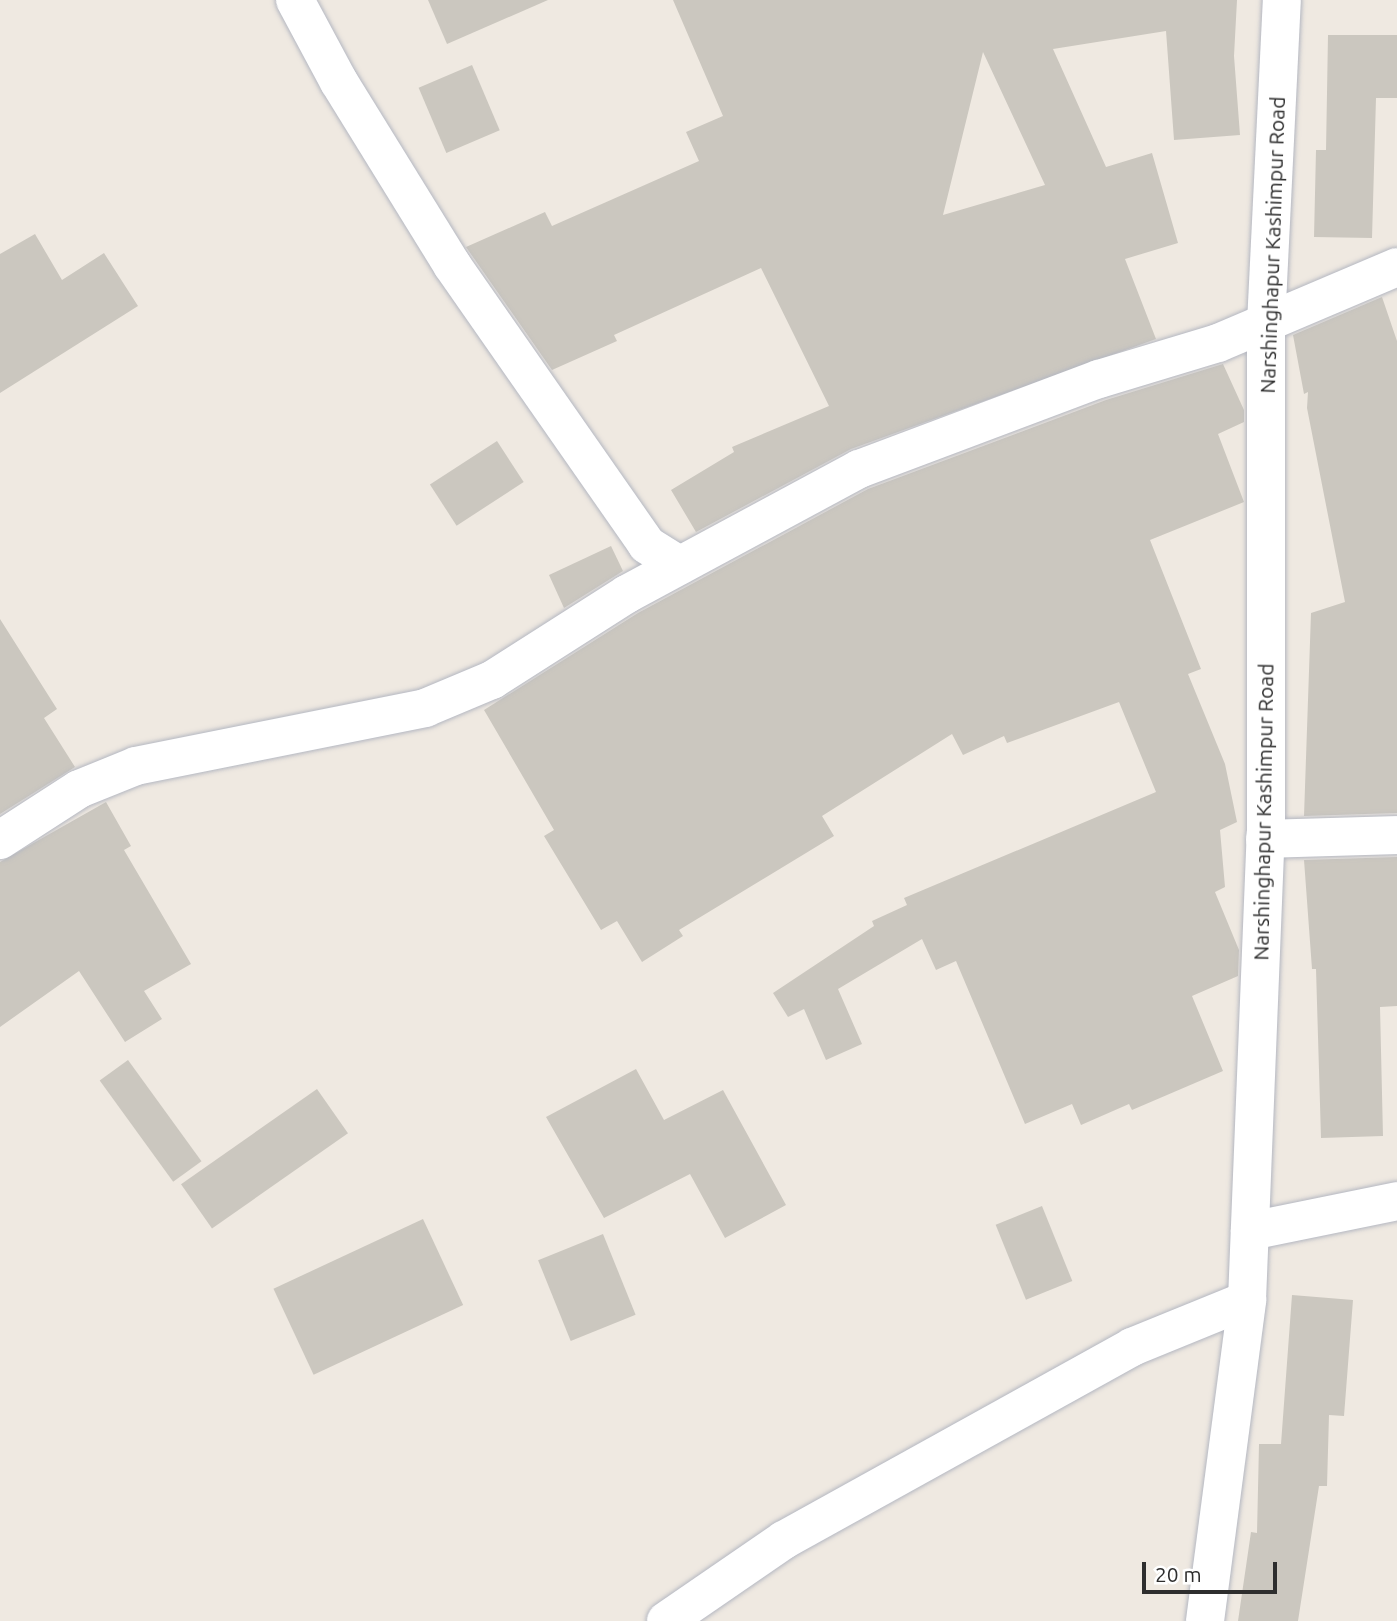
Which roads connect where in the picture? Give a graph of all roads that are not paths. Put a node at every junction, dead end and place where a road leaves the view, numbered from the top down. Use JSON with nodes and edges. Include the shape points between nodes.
{"nodes":[{"id":1,"x":295,"y":0,"type":"edge"},
{"id":2,"x":1282,"y":0,"type":"edge"},
{"id":3,"x":1397,"y":267,"type":"edge"},
{"id":4,"x":1266,"y":324,"type":"junction"},
{"id":5,"x":679,"y":565,"type":"junction"},
{"id":6,"x":1397,"y":835,"type":"edge"},
{"id":7,"x":1265,"y":839,"type":"junction"},
{"id":8,"x":0,"y":840,"type":"edge"},
{"id":9,"x":1397,"y":1201,"type":"edge"},
{"id":10,"x":1250,"y":1231,"type":"junction"},
{"id":11,"x":1247,"y":1300,"type":"junction"},
{"id":12,"x":666,"y":1621,"type":"edge"},
{"id":13,"x":1205,"y":1621,"type":"edge"}],
"edges":[{"from":1,"to":5,"type":"street","via":[[339,82],[452,265],[647,545]]},
{"from":2,"to":4,"type":"street","name":"Narshinghapur Kashimpur Road"},
{"from":3,"to":4,"type":"street"},
{"from":4,"to":5,"type":"street","via":[[1099,379],[859,469]]},
{"from":4,"to":7,"type":"street","name":"Narshinghapur Kashimpur Road"},
{"from":5,"to":8,"type":"street","via":[[492,680],[425,708],[136,766],[79,789]]},
{"from":6,"to":7,"type":"street"},
{"from":7,"to":10,"type":"street","name":"Narshinghapur Kashimpur Road"},
{"from":9,"to":10,"type":"street"},
{"from":10,"to":11,"type":"street","name":"Narshinghapur Kashimpur Road"},
{"from":11,"to":12,"type":"street","via":[[1132,1348],[784,1539]]},
{"from":11,"to":13,"type":"street","name":"Narshinghapur Kashimpur Road"}]}
